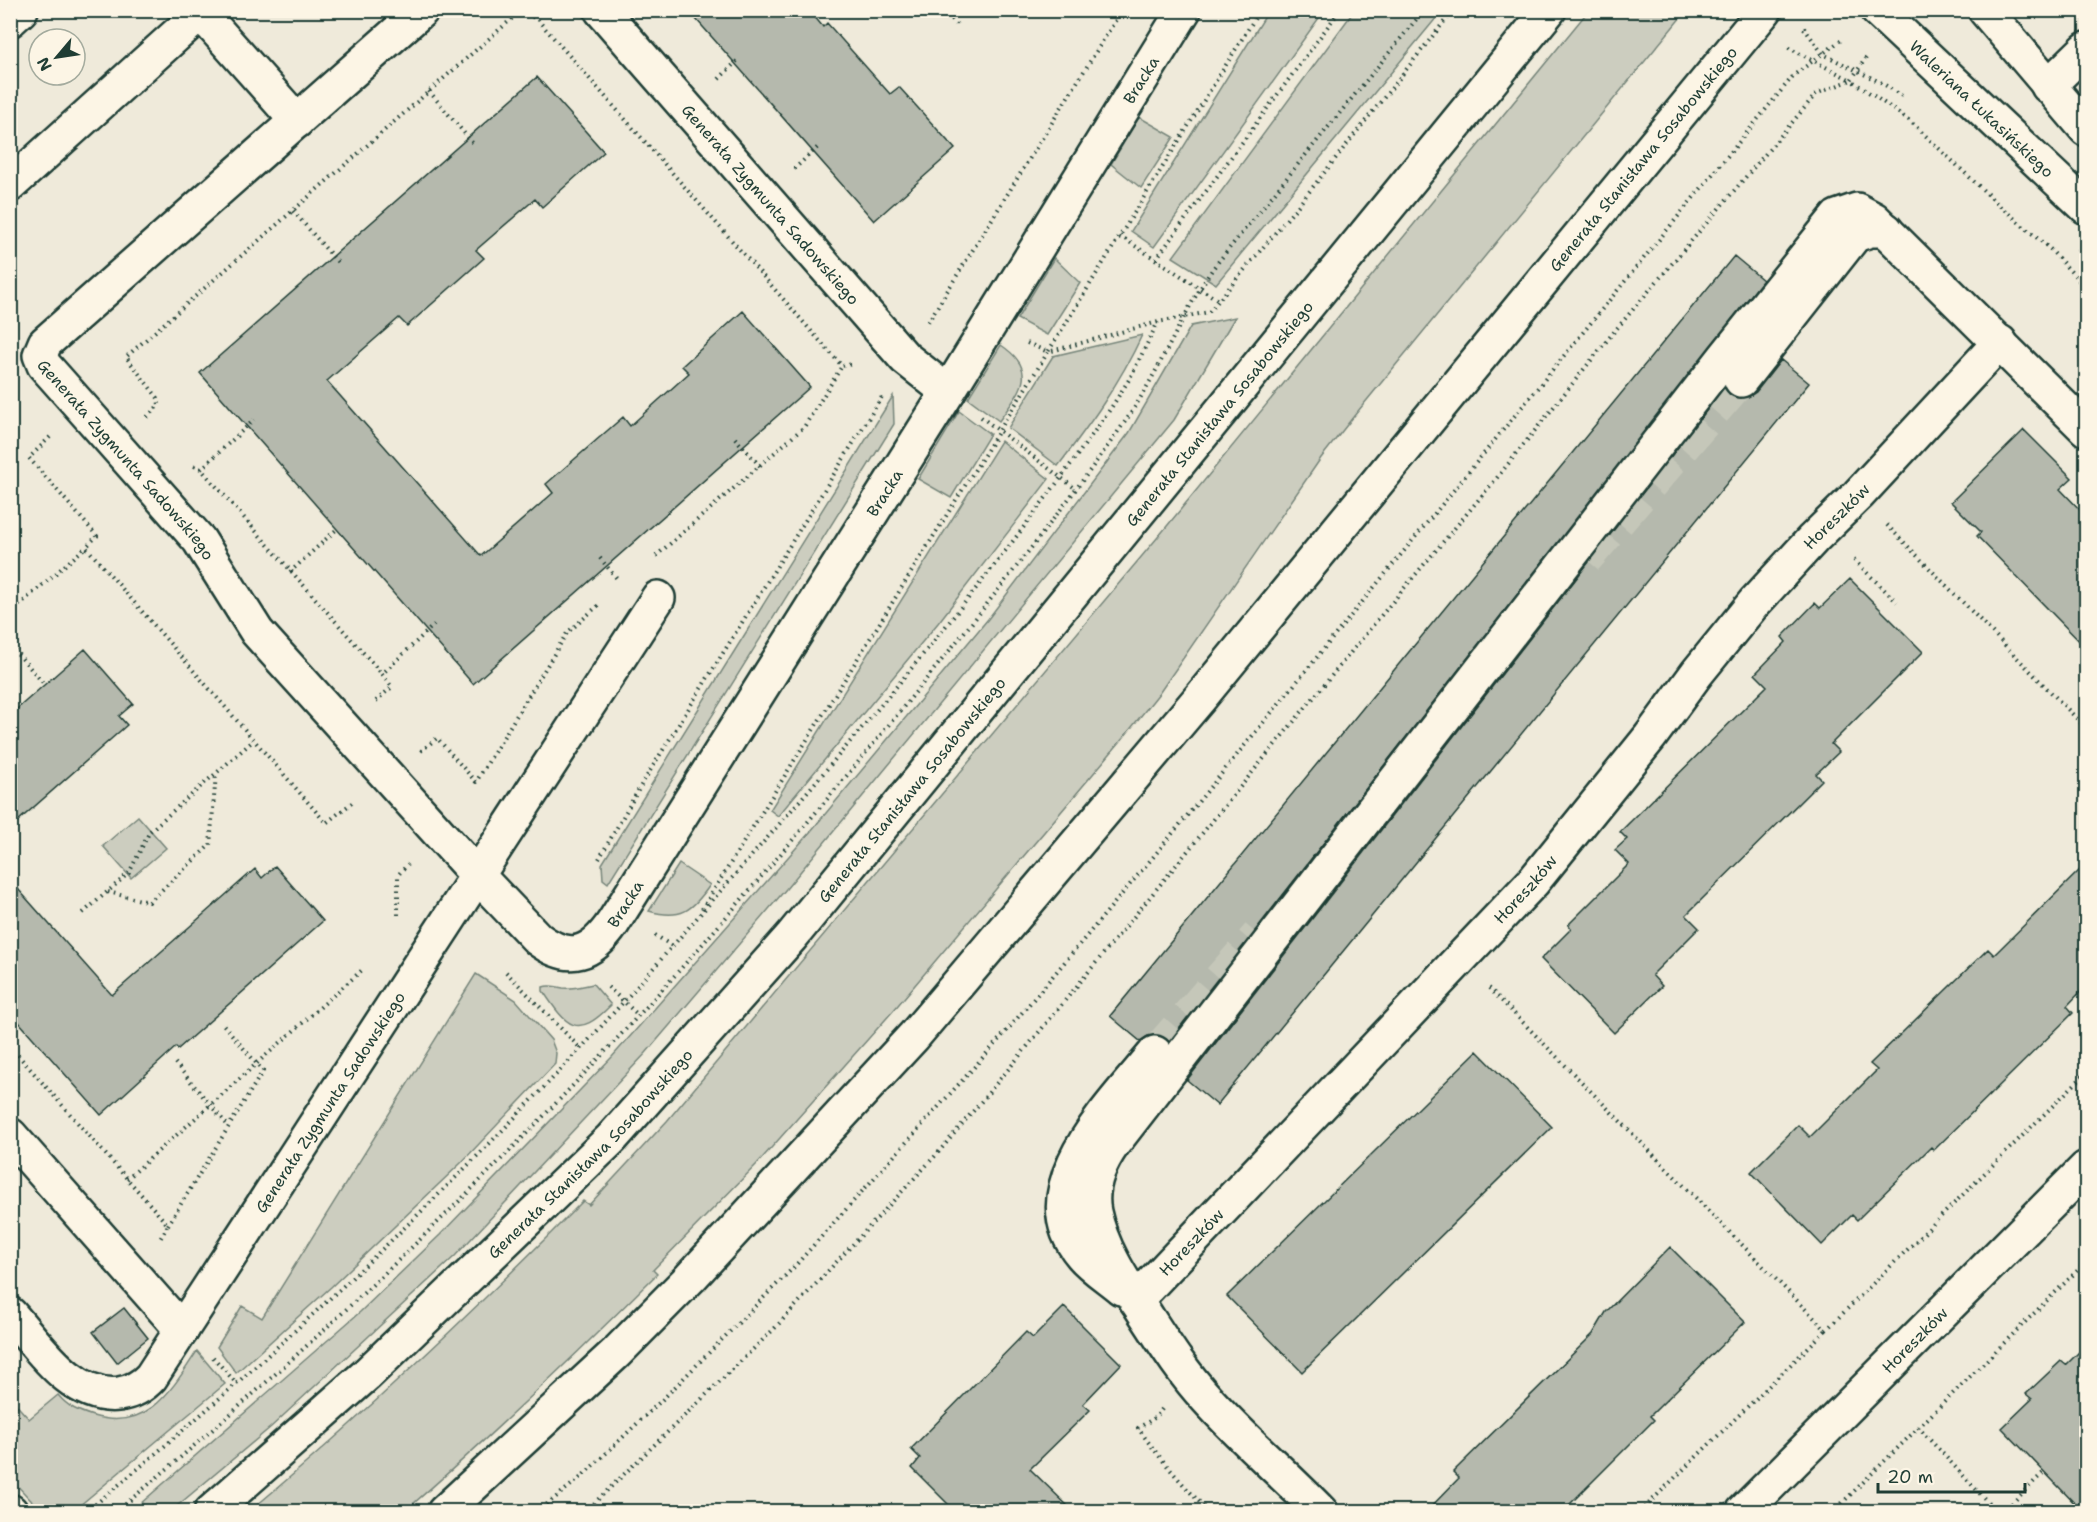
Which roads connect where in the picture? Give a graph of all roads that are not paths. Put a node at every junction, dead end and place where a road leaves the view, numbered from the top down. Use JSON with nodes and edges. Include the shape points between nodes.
{"nodes":[{"id":1,"x":21,"y":10,"type":"edge"},
{"id":2,"x":422,"y":10,"type":"edge"},
{"id":3,"x":601,"y":10,"type":"edge"},
{"id":4,"x":1184,"y":10,"type":"edge"},
{"id":5,"x":1549,"y":10,"type":"edge"},
{"id":6,"x":1765,"y":10,"type":"edge"},
{"id":7,"x":1877,"y":10,"type":"edge"},
{"id":8,"x":1985,"y":10,"type":"edge"},
{"id":9,"x":203,"y":12,"type":"edge"},
{"id":10,"x":10,"y":20,"type":"edge"},
{"id":11,"x":2086,"y":49,"type":"edge"},
{"id":12,"x":2048,"y":86,"type":"junction"},
{"id":13,"x":297,"y":121,"type":"junction"},
{"id":14,"x":2086,"y":129,"type":"edge"},
{"id":15,"x":10,"y":184,"type":"edge"},
{"id":16,"x":2086,"y":207,"type":"edge"},
{"id":17,"x":1886,"y":230,"type":"junction"},
{"id":18,"x":2000,"y":342,"type":"junction"},
{"id":19,"x":1741,"y":380,"type":"tunnel mouth"},
{"id":20,"x":948,"y":392,"type":"junction"},
{"id":21,"x":2086,"y":429,"type":"edge"},
{"id":22,"x":658,"y":598,"type":"dead end"},
{"id":23,"x":477,"y":875,"type":"junction"},
{"id":24,"x":567,"y":952,"type":"joint"},
{"id":25,"x":1155,"y":1053,"type":"tunnel mouth"},
{"id":26,"x":10,"y":1135,"type":"edge"},
{"id":27,"x":2086,"y":1168,"type":"edge"},
{"id":28,"x":1136,"y":1300,"type":"junction"},
{"id":29,"x":10,"y":1314,"type":"edge"},
{"id":30,"x":182,"y":1330,"type":"junction"},
{"id":31,"x":211,"y":1512,"type":"edge"},
{"id":32,"x":444,"y":1512,"type":"edge"},
{"id":33,"x":1321,"y":1512,"type":"edge"},
{"id":34,"x":1743,"y":1512,"type":"edge"}],
"edges":[{"from":1,"to":10,"type":"street"},
{"from":2,"to":13,"type":"street","name":"Generała Zygmunta Sadowskiego"},
{"from":3,"to":20,"type":"street","name":"Generała Zygmunta Sadowskiego","via":[[905,358]]},
{"from":4,"to":20,"type":"street","name":"Bracka"},
{"from":5,"to":31,"type":"street","name":"Generała Stanisława Sosabowskiego","via":[[799,927],[611,1139],[421,1323]]},
{"from":6,"to":32,"type":"street","name":"Generała Stanisława Sosabowskiego","via":[[1200,698],[914,1036],[616,1353]]},
{"from":7,"to":16,"type":"street","name":"Waleriana Łukasińskiego"},
{"from":8,"to":12,"type":"street"},
{"from":9,"to":13,"type":"street"},
{"from":9,"to":15,"type":"street"},
{"from":11,"to":12,"type":"street"},
{"from":12,"to":14,"type":"street"},
{"from":13,"to":23,"type":"street","name":"Generała Zygmunta Sadowskiego","via":[[45,343],[40,355],[44,365],[199,540],[257,632]]},
{"from":17,"to":18,"type":"street"},
{"from":17,"to":19,"type":"street","via":[[1856,235]]},
{"from":17,"to":28,"type":"street","via":[[1857,210],[1837,217],[1113,1144],[1099,1165],[1094,1211],[1103,1242]]},
{"from":18,"to":21,"type":"street"},
{"from":18,"to":28,"type":"street","name":"Horeszków","via":[[1754,603],[1533,882]]},
{"from":20,"to":24,"type":"street","name":"Bracka","via":[[602,940],[588,949]]},
{"from":22,"to":23,"type":"street"},
{"from":23,"to":24,"type":"street","name":"Generała Zygmunta Sadowskiego","via":[[538,939],[552,950]]},
{"from":23,"to":30,"type":"street","name":"Generała Zygmunta Sadowskiego"},
{"from":25,"to":28,"type":"street","via":[[1088,1137],[1064,1190],[1062,1217],[1082,1255]]},
{"from":26,"to":30,"type":"street"},
{"from":27,"to":34,"type":"street","name":"Horeszków"},
{"from":28,"to":33,"type":"street","via":[[1172,1356],[1207,1399]]},
{"from":29,"to":30,"type":"street","name":"Generała Zygmunta Sadowskiego","via":[[69,1379],[102,1394],[126,1392],[145,1384]]}]}
